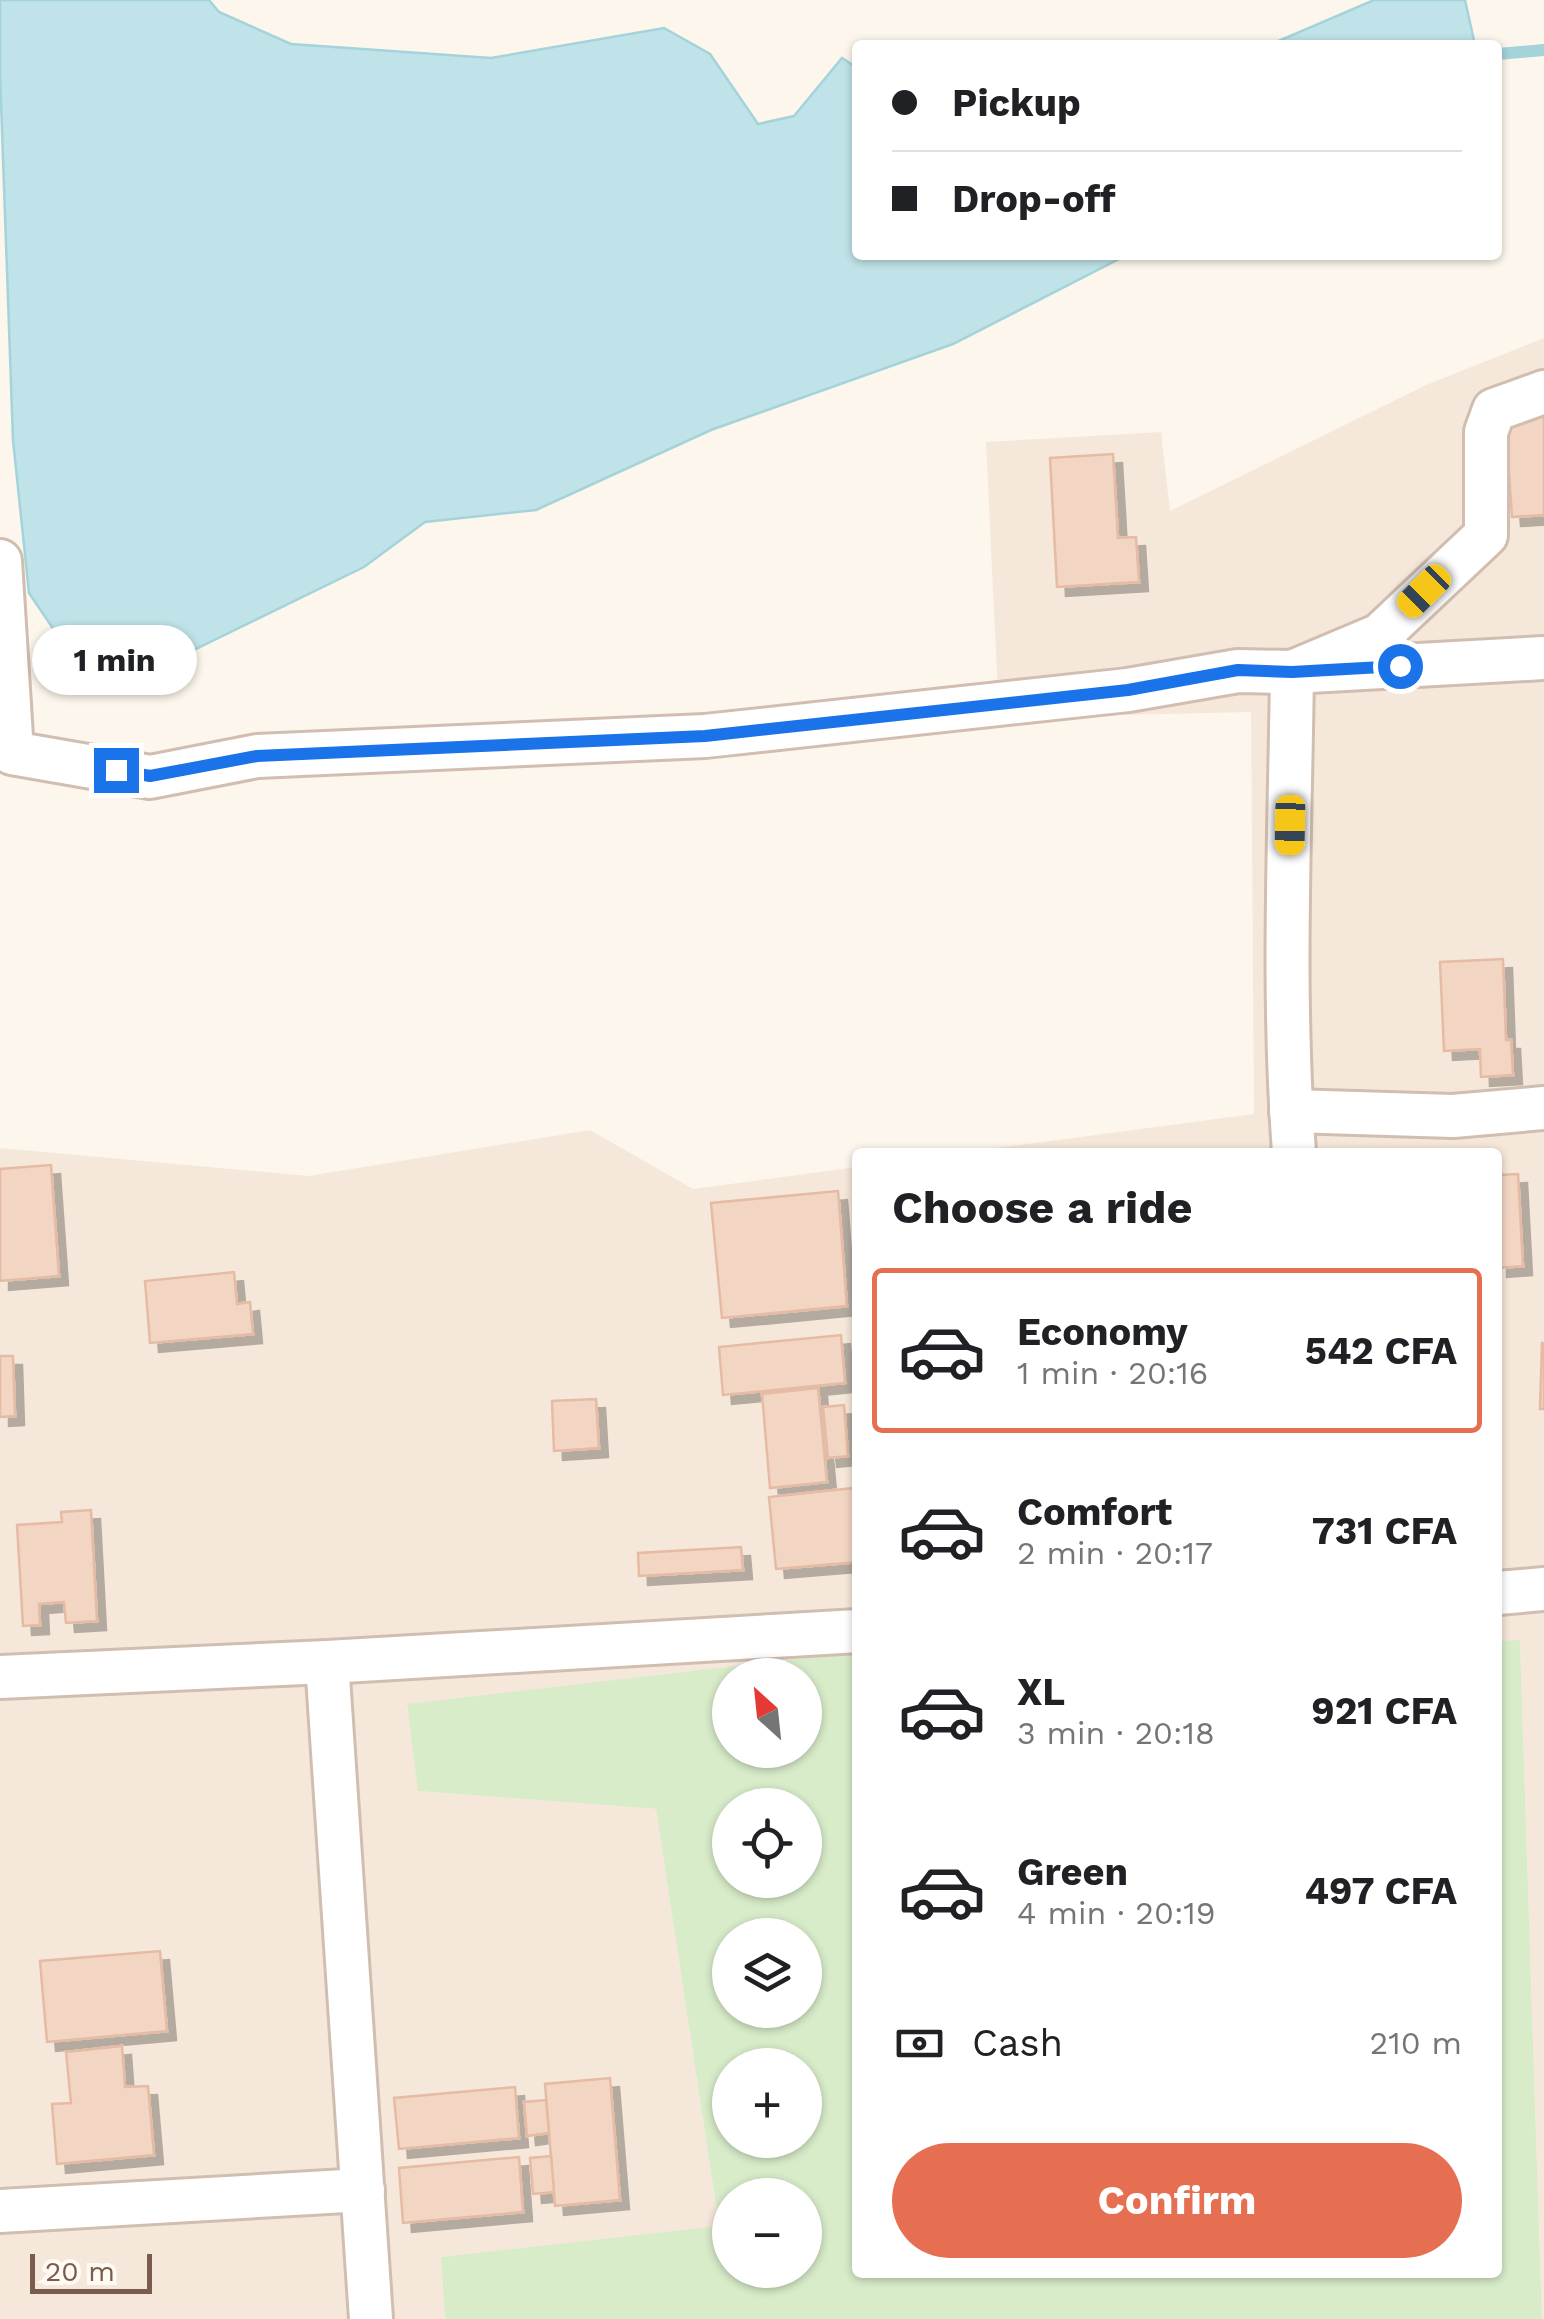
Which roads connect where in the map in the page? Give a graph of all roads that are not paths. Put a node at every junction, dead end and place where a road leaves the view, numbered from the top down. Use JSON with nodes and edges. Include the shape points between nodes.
{"nodes":[{"id":1,"x":1544,"y":392,"type":"edge"},
{"id":2,"x":0,"y":560,"type":"edge"},
{"id":3,"x":1544,"y":658,"type":"edge"},
{"id":4,"x":1292,"y":672,"type":"junction"},
{"id":5,"x":1544,"y":1108,"type":"edge"},
{"id":6,"x":1292,"y":1132,"type":"edge"},
{"id":7,"x":1544,"y":1589,"type":"edge"},
{"id":8,"x":1502,"y":1593,"type":"edge"},
{"id":9,"x":852,"y":1631,"type":"edge"},
{"id":10,"x":327,"y":1662,"type":"junction"},
{"id":11,"x":0,"y":1677,"type":"edge"},
{"id":12,"x":363,"y":2190,"type":"junction"},
{"id":13,"x":0,"y":2211,"type":"edge"},
{"id":14,"x":371,"y":2319,"type":"edge"}],
"edges":[{"from":1,"to":4,"type":"street","via":[[1494,410],[1486,432],[1486,535],[1380,635]]},
{"from":2,"to":4,"type":"street","via":[[12,752],[150,776],[257,756],[705,736],[1128,690],[1238,670]]},
{"from":3,"to":4,"type":"street"},
{"from":4,"to":6,"type":"street"},
{"from":5,"to":6,"type":"street"},
{"from":7,"to":8,"type":"street"},
{"from":9,"to":10,"type":"street"},
{"from":10,"to":11,"type":"street"},
{"from":10,"to":12,"type":"street"},
{"from":12,"to":13,"type":"street"},
{"from":12,"to":14,"type":"street"}]}
